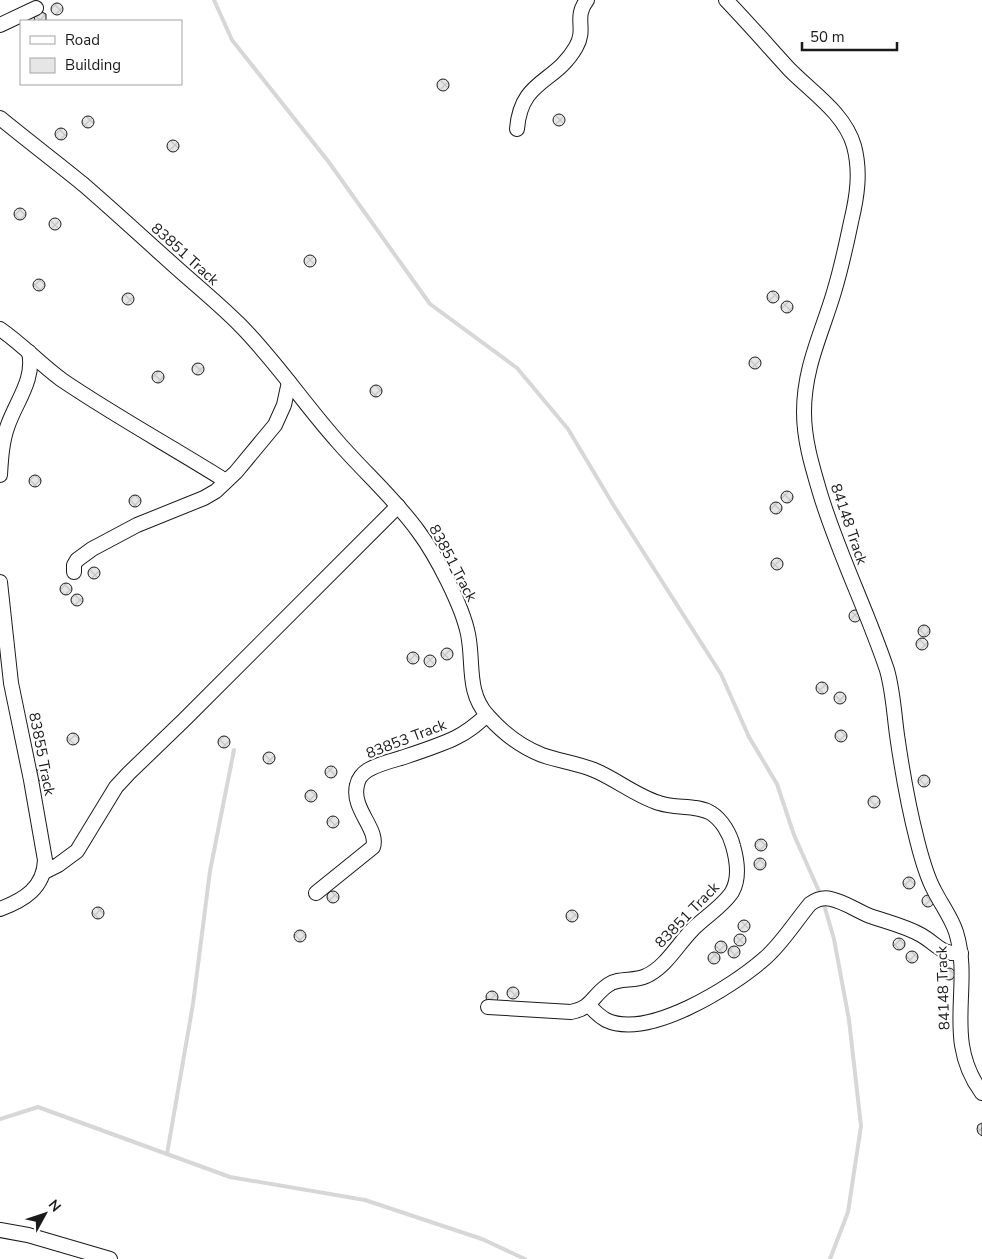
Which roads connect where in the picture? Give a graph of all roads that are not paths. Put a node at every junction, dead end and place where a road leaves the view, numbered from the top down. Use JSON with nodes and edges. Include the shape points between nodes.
{"nodes":[{"id":1,"x":587,"y":0,"type":"edge"},
{"id":2,"x":726,"y":0,"type":"edge"},
{"id":3,"x":36,"y":8,"type":"dead end"},
{"id":4,"x":0,"y":24,"type":"edge"},
{"id":5,"x":0,"y":118,"type":"edge"},
{"id":6,"x":517,"y":129,"type":"dead end"},
{"id":7,"x":0,"y":329,"type":"edge"},
{"id":8,"x":29,"y":352,"type":"junction"},
{"id":9,"x":289,"y":382,"type":"junction"},
{"id":10,"x":0,"y":475,"type":"edge"},
{"id":11,"x":226,"y":481,"type":"junction"},
{"id":12,"x":398,"y":506,"type":"junction"},
{"id":13,"x":74,"y":572,"type":"dead end"},
{"id":14,"x":0,"y":582,"type":"edge"},
{"id":15,"x":487,"y":715,"type":"junction"},
{"id":16,"x":44,"y":872,"type":"junction"},
{"id":17,"x":316,"y":893,"type":"dead end"},
{"id":18,"x":0,"y":909,"type":"edge"},
{"id":19,"x":961,"y":953,"type":"junction"},
{"id":20,"x":589,"y":1005,"type":"junction"},
{"id":21,"x":488,"y":1007,"type":"dead end"},
{"id":22,"x":982,"y":1092,"type":"edge"},
{"id":23,"x":0,"y":1230,"type":"edge"},
{"id":24,"x":110,"y":1259,"type":"edge"}],
"edges":[{"from":1,"to":6,"type":"street","via":[[580,12],[581,35],[576,47],[559,68],[532,89],[520,107]]},
{"from":2,"to":19,"type":"street","name":"84148 Track","via":[[837,115],[854,145],[858,166],[857,196],[834,293],[808,369],[805,436],[825,510],[888,675],[906,788],[922,858],[932,888],[953,923]]},
{"from":3,"to":4,"type":"street"},
{"from":5,"to":9,"type":"street","name":"83851 Track","via":[[83,185],[217,304],[241,326]]},
{"from":7,"to":8,"type":"street"},
{"from":8,"to":10,"type":"street","via":[[29,378],[8,425]]},
{"from":8,"to":11,"type":"street","via":[[83,394]]},
{"from":9,"to":11,"type":"street","via":[[275,425]]},
{"from":9,"to":12,"type":"street","name":"83851 Track","via":[[338,443]]},
{"from":11,"to":13,"type":"street","via":[[204,498],[138,525],[92,549],[77,560]]},
{"from":12,"to":15,"type":"street","name":"83851 Track","via":[[420,534],[457,601],[468,632],[473,687]]},
{"from":12,"to":16,"type":"street","via":[[129,773],[116,787],[76,851]]},
{"from":14,"to":16,"type":"street","name":"83855 Track","via":[[11,683],[45,860]]},
{"from":15,"to":17,"type":"street","name":"83853 Track","via":[[456,738],[378,765],[363,774],[356,797],[375,842]]},
{"from":15,"to":20,"type":"street","name":"83851 Track","via":[[516,742],[544,755],[590,768],[660,804],[709,812],[720,820],[731,840],[737,864],[732,891],[652,972],[636,979],[612,982]]},
{"from":16,"to":18,"type":"street","via":[[30,894]]},
{"from":19,"to":20,"type":"street","via":[[944,952],[902,926],[831,898],[822,898],[810,904],[764,960],[708,997],[672,1015],[637,1024],[618,1023],[596,1014]]},
{"from":19,"to":22,"type":"street","name":"84148 Track","via":[[961,1040],[969,1070]]},
{"from":20,"to":21,"type":"street","via":[[571,1012]]},
{"from":23,"to":24,"type":"street"}]}
